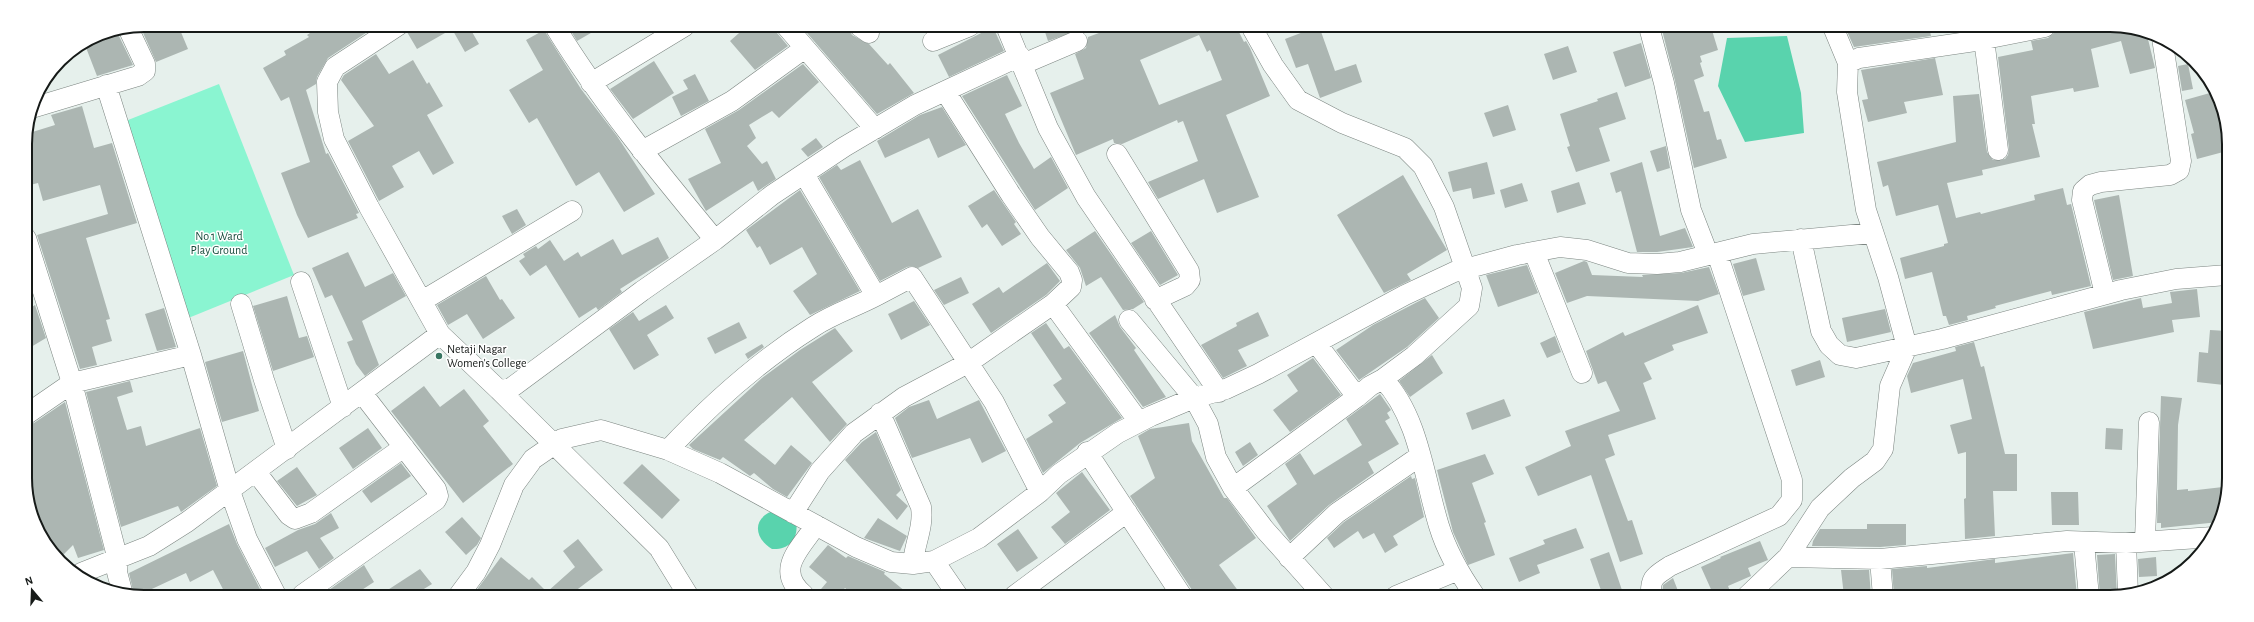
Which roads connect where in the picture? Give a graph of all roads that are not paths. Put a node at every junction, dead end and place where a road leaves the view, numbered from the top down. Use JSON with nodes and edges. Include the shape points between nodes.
{"nodes":[{"id":1,"x":385,"y":32,"type":"edge"},
{"id":2,"x":558,"y":32,"type":"edge"},
{"id":3,"x":675,"y":32,"type":"edge"},
{"id":4,"x":791,"y":32,"type":"edge"},
{"id":5,"x":955,"y":32,"type":"edge"},
{"id":6,"x":1009,"y":32,"type":"edge"},
{"id":7,"x":1255,"y":32,"type":"edge"},
{"id":8,"x":1650,"y":32,"type":"edge"},
{"id":9,"x":1835,"y":32,"type":"edge"},
{"id":10,"x":2010,"y":32,"type":"edge"},
{"id":11,"x":130,"y":33,"type":"edge"},
{"id":12,"x":1984,"y":39,"type":"junction"},
{"id":13,"x":933,"y":41,"type":"dead end"},
{"id":14,"x":1077,"y":41,"type":"dead end"},
{"id":15,"x":2163,"y":45,"type":"edge"},
{"id":16,"x":805,"y":48,"type":"junction"},
{"id":17,"x":1021,"y":60,"type":"junction"},
{"id":18,"x":1848,"y":63,"type":"junction"},
{"id":19,"x":590,"y":83,"type":"junction"},
{"id":20,"x":106,"y":85,"type":"junction"},
{"id":21,"x":945,"y":91,"type":"junction"},
{"id":22,"x":39,"y":106,"type":"edge"},
{"id":23,"x":875,"y":129,"type":"junction"},
{"id":24,"x":642,"y":150,"type":"junction"},
{"id":25,"x":1998,"y":150,"type":"dead end"},
{"id":26,"x":1117,"y":154,"type":"dead end"},
{"id":27,"x":804,"y":174,"type":"junction"},
{"id":28,"x":572,"y":211,"type":"dead end"},
{"id":29,"x":1873,"y":233,"type":"junction"},
{"id":30,"x":1801,"y":239,"type":"junction"},
{"id":31,"x":715,"y":240,"type":"junction"},
{"id":32,"x":1534,"y":252,"type":"junction"},
{"id":33,"x":1712,"y":253,"type":"junction"},
{"id":34,"x":32,"y":257,"type":"edge"},
{"id":35,"x":1465,"y":268,"type":"junction"},
{"id":36,"x":2222,"y":275,"type":"edge"},
{"id":37,"x":301,"y":282,"type":"dead end"},
{"id":38,"x":2105,"y":294,"type":"junction"},
{"id":39,"x":876,"y":296,"type":"junction"},
{"id":40,"x":1155,"y":300,"type":"junction"},
{"id":41,"x":422,"y":301,"type":"junction"},
{"id":42,"x":241,"y":304,"type":"dead end"},
{"id":43,"x":1053,"y":304,"type":"junction"},
{"id":44,"x":1129,"y":320,"type":"dead end"},
{"id":45,"x":440,"y":334,"type":"junction"},
{"id":46,"x":1318,"y":344,"type":"junction"},
{"id":47,"x":1907,"y":347,"type":"junction"},
{"id":48,"x":191,"y":355,"type":"junction"},
{"id":49,"x":968,"y":364,"type":"junction"},
{"id":50,"x":1582,"y":373,"type":"dead end"},
{"id":51,"x":1383,"y":379,"type":"junction"},
{"id":52,"x":72,"y":383,"type":"junction"},
{"id":53,"x":500,"y":390,"type":"junction"},
{"id":54,"x":1219,"y":392,"type":"junction"},
{"id":55,"x":362,"y":393,"type":"junction"},
{"id":56,"x":1357,"y":397,"type":"junction"},
{"id":57,"x":1194,"y":398,"type":"junction"},
{"id":58,"x":344,"y":407,"type":"junction"},
{"id":59,"x":32,"y":411,"type":"edge"},
{"id":60,"x":880,"y":413,"type":"junction"},
{"id":61,"x":1140,"y":422,"type":"junction"},
{"id":62,"x":2149,"y":422,"type":"dead end"},
{"id":63,"x":556,"y":444,"type":"junction"},
{"id":64,"x":404,"y":447,"type":"junction"},
{"id":65,"x":287,"y":449,"type":"junction"},
{"id":66,"x":668,"y":450,"type":"junction"},
{"id":67,"x":1087,"y":452,"type":"junction"},
{"id":68,"x":1420,"y":456,"type":"junction"},
{"id":69,"x":256,"y":472,"type":"junction"},
{"id":70,"x":1233,"y":488,"type":"junction"},
{"id":71,"x":230,"y":491,"type":"junction"},
{"id":72,"x":1040,"y":492,"type":"junction"},
{"id":73,"x":1127,"y":512,"type":"junction"},
{"id":74,"x":794,"y":513,"type":"junction"},
{"id":75,"x":816,"y":525,"type":"junction"},
{"id":76,"x":2205,"y":538,"type":"edge"},
{"id":77,"x":2135,"y":542,"type":"junction"},
{"id":78,"x":2084,"y":543,"type":"junction"},
{"id":79,"x":1788,"y":557,"type":"junction"},
{"id":80,"x":1289,"y":558,"type":"junction"},
{"id":81,"x":1880,"y":559,"type":"junction"},
{"id":82,"x":118,"y":560,"type":"junction"},
{"id":83,"x":934,"y":562,"type":"junction"},
{"id":84,"x":913,"y":564,"type":"junction"},
{"id":85,"x":1456,"y":570,"type":"junction"},
{"id":86,"x":83,"y":572,"type":"edge"},
{"id":87,"x":122,"y":588,"type":"edge"},
{"id":88,"x":2129,"y":588,"type":"edge"},
{"id":89,"x":274,"y":590,"type":"edge"},
{"id":90,"x":309,"y":590,"type":"edge"},
{"id":91,"x":462,"y":590,"type":"edge"},
{"id":92,"x":685,"y":590,"type":"edge"},
{"id":93,"x":797,"y":590,"type":"edge"},
{"id":94,"x":954,"y":590,"type":"edge"},
{"id":95,"x":1022,"y":590,"type":"edge"},
{"id":96,"x":1178,"y":590,"type":"edge"},
{"id":97,"x":1318,"y":590,"type":"edge"},
{"id":98,"x":1410,"y":590,"type":"edge"},
{"id":99,"x":1471,"y":590,"type":"edge"},
{"id":100,"x":1650,"y":590,"type":"edge"},
{"id":101,"x":1754,"y":590,"type":"edge"},
{"id":102,"x":1883,"y":590,"type":"edge"},
{"id":103,"x":2088,"y":590,"type":"edge"}],
"edges":[{"from":1,"to":41,"type":"street","via":[[335,67],[327,82],[328,112],[334,139]]},
{"from":2,"to":19,"type":"street"},
{"from":3,"to":19,"type":"street"},
{"from":4,"to":16,"type":"street"},
{"from":5,"to":13,"type":"street"},
{"from":6,"to":17,"type":"street"},
{"from":7,"to":35,"type":"street","via":[[1298,100],[1342,123],[1405,148],[1423,166],[1444,207]]},
{"from":8,"to":33,"type":"street","via":[[1691,210]]},
{"from":9,"to":18,"type":"street"},
{"from":10,"to":12,"type":"street"},
{"from":11,"to":20,"type":"street","via":[[145,64],[145,71],[138,76]]},
{"from":12,"to":18,"type":"street","via":[[1859,58]]},
{"from":12,"to":25,"type":"street"},
{"from":14,"to":17,"type":"street"},
{"from":15,"to":38,"type":"street","via":[[2181,161],[2179,170],[2170,175],[2101,182],[2083,190],[2082,200]]},
{"from":16,"to":23,"type":"street"},
{"from":16,"to":24,"type":"street","via":[[732,101]]},
{"from":17,"to":21,"type":"street"},
{"from":17,"to":40,"type":"street","via":[[1048,128],[1086,197]]},
{"from":18,"to":29,"type":"street","via":[[1847,92],[1866,210]]},
{"from":19,"to":24,"type":"street"},
{"from":20,"to":22,"type":"street"},
{"from":20,"to":48,"type":"street"},
{"from":21,"to":23,"type":"street","via":[[915,105]]},
{"from":21,"to":43,"type":"street","via":[[1015,201],[1069,272],[1071,287]]},
{"from":23,"to":27,"type":"street"},
{"from":24,"to":31,"type":"street"},
{"from":26,"to":40,"type":"street","via":[[1189,271],[1190,280],[1185,286]]},
{"from":27,"to":31,"type":"street","via":[[772,195]]},
{"from":27,"to":39,"type":"street"},
{"from":28,"to":41,"type":"street"},
{"from":29,"to":30,"type":"street"},
{"from":29,"to":47,"type":"street"},
{"from":30,"to":33,"type":"street","via":[[1753,244]]},
{"from":30,"to":47,"type":"street","via":[[1821,331],[1829,345],[1840,355],[1856,358]]},
{"from":31,"to":53,"type":"street","via":[[594,325],[511,388]]},
{"from":32,"to":33,"type":"street","via":[[1560,246],[1587,250],[1628,263],[1657,264],[1680,262]]},
{"from":32,"to":35,"type":"street"},
{"from":32,"to":50,"type":"street"},
{"from":33,"to":100,"type":"street","via":[[1792,480],[1792,500],[1779,516],[1670,566],[1656,576],[1650,584]]},
{"from":34,"to":52,"type":"street"},
{"from":35,"to":46,"type":"street","via":[[1405,295]]},
{"from":35,"to":51,"type":"street","via":[[1472,288],[1469,306],[1414,356]]},
{"from":36,"to":38,"type":"street","via":[[2176,279]]},
{"from":37,"to":58,"type":"street"},
{"from":38,"to":47,"type":"street"},
{"from":39,"to":49,"type":"street","via":[[912,277]]},
{"from":39,"to":66,"type":"street","via":[[832,316],[794,340],[707,409]]},
{"from":40,"to":54,"type":"street","via":[[1199,359]]},
{"from":41,"to":45,"type":"street"},
{"from":42,"to":65,"type":"street"},
{"from":43,"to":49,"type":"street"},
{"from":43,"to":61,"type":"street"},
{"from":44,"to":57,"type":"street"},
{"from":45,"to":53,"type":"street"},
{"from":45,"to":55,"type":"street"},
{"from":46,"to":54,"type":"street"},
{"from":46,"to":56,"type":"street"},
{"from":47,"to":79,"type":"street","via":[[1890,386],[1883,449],[1875,461],[1852,478],[1820,508]]},
{"from":48,"to":52,"type":"street"},
{"from":48,"to":71,"type":"street"},
{"from":49,"to":60,"type":"street","via":[[904,396]]},
{"from":49,"to":72,"type":"street","via":[[994,402]]},
{"from":51,"to":56,"type":"street"},
{"from":51,"to":68,"type":"street","via":[[1404,408],[1413,426]]},
{"from":52,"to":59,"type":"street"},
{"from":52,"to":82,"type":"street"},
{"from":53,"to":63,"type":"street"},
{"from":54,"to":57,"type":"street"},
{"from":55,"to":58,"type":"street"},
{"from":55,"to":64,"type":"street"},
{"from":56,"to":70,"type":"street"},
{"from":57,"to":61,"type":"street"},
{"from":57,"to":70,"type":"street","via":[[1208,424],[1216,457]]},
{"from":58,"to":65,"type":"street"},
{"from":60,"to":74,"type":"street","via":[[854,433],[820,471]]},
{"from":60,"to":84,"type":"street","via":[[921,507],[923,520],[914,548]]},
{"from":61,"to":67,"type":"street"},
{"from":62,"to":77,"type":"street"},
{"from":63,"to":66,"type":"street","via":[[562,439],[601,430]]},
{"from":63,"to":91,"type":"street","via":[[533,459],[514,485],[490,545],[476,572]]},
{"from":63,"to":92,"type":"street","via":[[659,548]]},
{"from":64,"to":69,"type":"street","via":[[311,513],[295,519],[289,515]]},
{"from":64,"to":90,"type":"street","via":[[436,489],[436,500]]},
{"from":65,"to":69,"type":"street"},
{"from":66,"to":74,"type":"street","via":[[720,473]]},
{"from":67,"to":72,"type":"street"},
{"from":67,"to":73,"type":"street"},
{"from":68,"to":80,"type":"street","via":[[1337,513]]},
{"from":68,"to":85,"type":"street","via":[[1439,528]]},
{"from":69,"to":71,"type":"street"},
{"from":70,"to":80,"type":"street"},
{"from":71,"to":82,"type":"street","via":[[149,546]]},
{"from":71,"to":89,"type":"street","via":[[248,539]]},
{"from":72,"to":83,"type":"street","via":[[979,538]]},
{"from":73,"to":95,"type":"street"},
{"from":73,"to":96,"type":"street"},
{"from":74,"to":75,"type":"street"},
{"from":75,"to":84,"type":"street","via":[[891,562]]},
{"from":75,"to":93,"type":"street","via":[[791,562],[788,574]]},
{"from":76,"to":77,"type":"street"},
{"from":77,"to":78,"type":"street"},
{"from":77,"to":88,"type":"street"},
{"from":78,"to":81,"type":"street","via":[[2067,541]]},
{"from":78,"to":103,"type":"street"},
{"from":79,"to":81,"type":"street"},
{"from":79,"to":101,"type":"street"},
{"from":80,"to":97,"type":"street"},
{"from":81,"to":102,"type":"street"},
{"from":82,"to":86,"type":"street"},
{"from":82,"to":87,"type":"street"},
{"from":83,"to":84,"type":"street"},
{"from":83,"to":94,"type":"street"},
{"from":85,"to":98,"type":"street"},
{"from":85,"to":99,"type":"street"}]}
